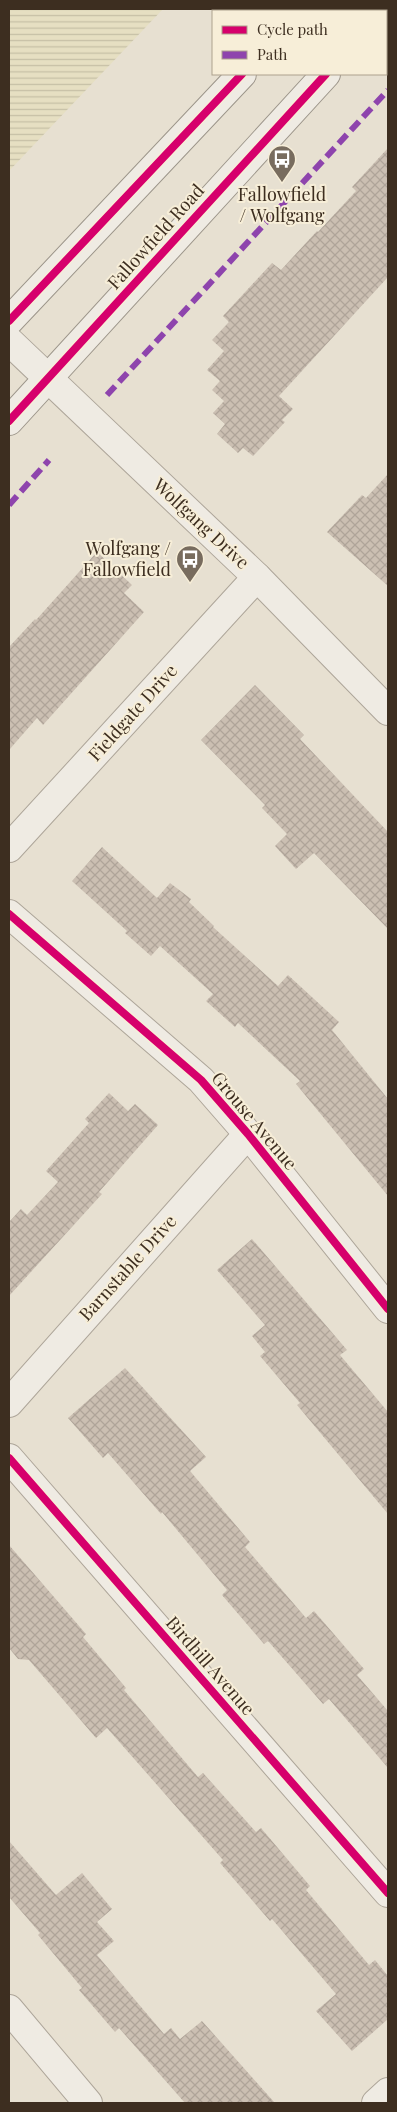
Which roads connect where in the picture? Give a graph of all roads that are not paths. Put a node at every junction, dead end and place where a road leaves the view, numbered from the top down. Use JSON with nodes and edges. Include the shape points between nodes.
{"nodes":[{"id":1,"x":241,"y":75,"type":"edge"},
{"id":2,"x":325,"y":75,"type":"edge"},
{"id":3,"x":9,"y":321,"type":"edge"},
{"id":4,"x":9,"y":341,"type":"edge"},
{"id":5,"x":47,"y":379,"type":"junction"},
{"id":6,"x":9,"y":421,"type":"edge"},
{"id":7,"x":257,"y":577,"type":"junction"},
{"id":8,"x":388,"y":711,"type":"edge"},
{"id":9,"x":9,"y":848,"type":"edge"},
{"id":10,"x":9,"y":914,"type":"edge"},
{"id":11,"x":248,"y":1134,"type":"junction"},
{"id":12,"x":388,"y":1309,"type":"edge"},
{"id":13,"x":9,"y":1403,"type":"edge"},
{"id":14,"x":9,"y":1458,"type":"edge"},
{"id":15,"x":388,"y":1893,"type":"edge"},
{"id":16,"x":9,"y":2009,"type":"edge"},
{"id":17,"x":388,"y":2092,"type":"edge"},
{"id":18,"x":88,"y":2103,"type":"edge"},
{"id":19,"x":376,"y":2103,"type":"edge"}],
"edges":[{"from":1,"to":3,"type":"street"},
{"from":2,"to":5,"type":"street","name":"Fallowfield Road"},
{"from":4,"to":5,"type":"street","name":"Wolfgang Drive"},
{"from":5,"to":6,"type":"street","name":"Fallowfield Road"},
{"from":5,"to":7,"type":"street","name":"Wolfgang Drive"},
{"from":7,"to":8,"type":"street","name":"Wolfgang Drive"},
{"from":7,"to":9,"type":"street","name":"Fieldgate Drive"},
{"from":10,"to":11,"type":"street","name":"Grouse Avenue","via":[[201,1080]]},
{"from":11,"to":12,"type":"street","name":"Grouse Avenue"},
{"from":11,"to":13,"type":"street","name":"Barnstable Drive"},
{"from":14,"to":15,"type":"street","name":"Birdhill Avenue"},
{"from":16,"to":18,"type":"street"},
{"from":17,"to":19,"type":"street"}]}
